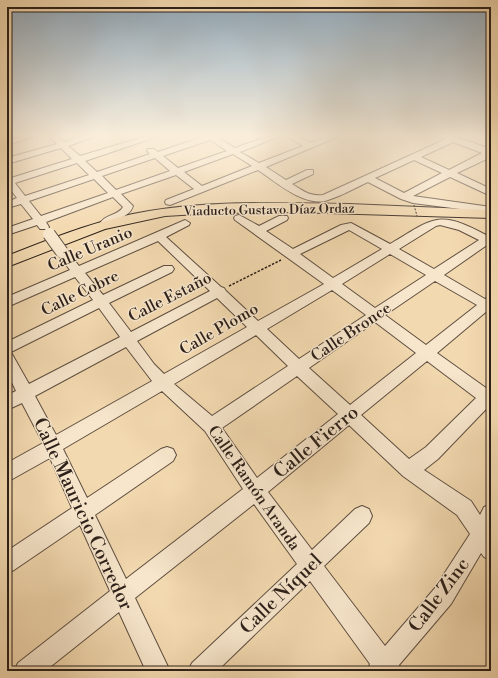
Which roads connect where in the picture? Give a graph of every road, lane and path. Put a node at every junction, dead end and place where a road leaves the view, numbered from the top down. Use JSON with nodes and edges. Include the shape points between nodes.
{"nodes":[{"id":1,"x":56,"y":167,"type":"edge"},
{"id":2,"x":85,"y":167,"type":"edge"},
{"id":3,"x":122,"y":167,"type":"edge"},
{"id":4,"x":171,"y":167,"type":"edge"},
{"id":5,"x":189,"y":167,"type":"edge"},
{"id":6,"x":257,"y":167,"type":"edge"},
{"id":7,"x":259,"y":167,"type":"edge"},
{"id":8,"x":393,"y":167,"type":"edge"},
{"id":9,"x":435,"y":167,"type":"edge"},
{"id":10,"x":462,"y":167,"type":"edge"},
{"id":11,"x":177,"y":171,"type":"junction"},
{"id":12,"x":310,"y":172,"type":"dead end"},
{"id":13,"x":449,"y":173,"type":"junction"},
{"id":14,"x":95,"y":176,"type":"junction"},
{"id":15,"x":368,"y":178,"type":"junction"},
{"id":16,"x":8,"y":181,"type":"edge"},
{"id":17,"x":286,"y":183,"type":"junction"},
{"id":18,"x":202,"y":190,"type":"junction"},
{"id":19,"x":490,"y":192,"type":"edge"},
{"id":20,"x":115,"y":194,"type":"junction"},
{"id":21,"x":404,"y":197,"type":"junction"},
{"id":22,"x":22,"y":200,"type":"junction"},
{"id":23,"x":170,"y":202,"type":"dead end"},
{"id":24,"x":471,"y":202,"type":"dead end"},
{"id":25,"x":7,"y":205,"type":"edge"},
{"id":26,"x":414,"y":205,"type":"dead end"},
{"id":27,"x":491,"y":210,"type":"edge"},
{"id":28,"x":491,"y":214,"type":"edge"},
{"id":29,"x":417,"y":216,"type":"dead end"},
{"id":30,"x":239,"y":218,"type":"dead end"},
{"id":31,"x":283,"y":218,"type":"dead end"},
{"id":32,"x":39,"y":221,"type":"junction"},
{"id":33,"x":185,"y":223,"type":"dead end"},
{"id":34,"x":104,"y":225,"type":"junction"},
{"id":35,"x":258,"y":231,"type":"junction"},
{"id":36,"x":7,"y":232,"type":"edge"},
{"id":37,"x":159,"y":236,"type":"junction"},
{"id":38,"x":490,"y":240,"type":"edge"},
{"id":39,"x":390,"y":248,"type":"junction"},
{"id":40,"x":292,"y":254,"type":"junction"},
{"id":41,"x":7,"y":262,"type":"edge"},
{"id":42,"x":168,"y":269,"type":"dead end"},
{"id":43,"x":78,"y":271,"type":"junction"},
{"id":44,"x":436,"y":275,"type":"junction"},
{"id":45,"x":333,"y":284,"type":"junction"},
{"id":46,"x":220,"y":291,"type":"junction"},
{"id":47,"x":7,"y":302,"type":"edge"},
{"id":48,"x":101,"y":302,"type":"junction"},
{"id":49,"x":490,"y":305,"type":"edge"},
{"id":50,"x":375,"y":315,"type":"junction"},
{"id":51,"x":257,"y":328,"type":"junction"},
{"id":52,"x":129,"y":338,"type":"junction"},
{"id":53,"x":7,"y":348,"type":"edge"},
{"id":54,"x":426,"y":353,"type":"junction"},
{"id":55,"x":7,"y":358,"type":"edge"},
{"id":56,"x":298,"y":368,"type":"junction"},
{"id":57,"x":162,"y":383,"type":"junction"},
{"id":58,"x":25,"y":393,"type":"junction"},
{"id":59,"x":490,"y":397,"type":"edge"},
{"id":60,"x":7,"y":403,"type":"edge"},
{"id":61,"x":349,"y":416,"type":"junction"},
{"id":62,"x":211,"y":426,"type":"junction"},
{"id":63,"x":53,"y":446,"type":"junction"},
{"id":64,"x":167,"y":455,"type":"dead end"},
{"id":65,"x":409,"y":470,"type":"junction"},
{"id":66,"x":7,"y":473,"type":"edge"},
{"id":67,"x":255,"y":491,"type":"junction"},
{"id":68,"x":83,"y":511,"type":"junction"},
{"id":69,"x":491,"y":514,"type":"edge"},
{"id":70,"x":362,"y":516,"type":"dead end"},
{"id":71,"x":485,"y":542,"type":"edge"},
{"id":72,"x":7,"y":563,"type":"edge"},
{"id":73,"x":310,"y":566,"type":"junction"},
{"id":74,"x":122,"y":596,"type":"junction"},
{"id":75,"x":385,"y":669,"type":"edge"},
{"id":76,"x":26,"y":671,"type":"edge"},
{"id":77,"x":158,"y":671,"type":"edge"},
{"id":78,"x":200,"y":671,"type":"edge"}],
"edges":[{"from":1,"to":16,"type":"street"},
{"from":2,"to":14,"type":"street"},
{"from":3,"to":14,"type":"street"},
{"from":4,"to":11,"type":"street"},
{"from":5,"to":11,"type":"street"},
{"from":6,"to":18,"type":"street"},
{"from":7,"to":17,"type":"street"},
{"from":8,"to":15,"type":"street"},
{"from":9,"to":13,"type":"street"},
{"from":10,"to":13,"type":"street"},
{"from":11,"to":18,"type":"street"},
{"from":11,"to":20,"type":"street"},
{"from":12,"to":17,"type":"street"},
{"from":13,"to":19,"type":"street"},
{"from":13,"to":21,"type":"street"},
{"from":14,"to":20,"type":"street"},
{"from":14,"to":22,"type":"street"},
{"from":15,"to":17,"type":"street","via":[[325,198],[317,199],[307,197]]},
{"from":15,"to":21,"type":"street"},
{"from":16,"to":22,"type":"street","name":"Calle Ramón Aranda"},
{"from":18,"to":23,"type":"street"},
{"from":19,"to":24,"type":"street"},
{"from":20,"to":32,"type":"street"},
{"from":20,"to":34,"type":"street","via":[[128,206],[126,212],[106,221]]},
{"from":21,"to":27,"type":"street","via":[[430,203]]},
{"from":22,"to":25,"type":"street"},
{"from":22,"to":32,"type":"street","name":"Calle Ramón Aranda"},
{"from":26,"to":29,"type":"path","bridge":true},
{"from":28,"to":34,"type":"main road","name":"Viaducto Gustavo Díaz Ordaz","via":[[361,207],[214,209],[154,214]]},
{"from":30,"to":35,"type":"street"},
{"from":31,"to":35,"type":"street"},
{"from":32,"to":36,"type":"street"},
{"from":32,"to":43,"type":"street","name":"Calle Ramón Aranda","bridge":true},
{"from":33,"to":37,"type":"street","name":"Calle Uranio"},
{"from":34,"to":41,"type":"main road","name":"Viaducto Gustavo Díaz Ordaz"},
{"from":35,"to":40,"type":"street"},
{"from":37,"to":43,"type":"street","name":"Calle Uranio"},
{"from":37,"to":46,"type":"street"},
{"from":38,"to":39,"type":"street","name":"Calle Plomo","via":[[450,222],[440,221]]},
{"from":38,"to":44,"type":"street","name":"Calle Bronce"},
{"from":39,"to":40,"type":"street","via":[[351,226]]},
{"from":39,"to":44,"type":"street"},
{"from":39,"to":45,"type":"street","name":"Calle Plomo"},
{"from":40,"to":45,"type":"street"},
{"from":40,"to":46,"type":"path","name":"Calle Estaño"},
{"from":42,"to":48,"type":"street","name":"Calle Cobre"},
{"from":43,"to":47,"type":"street","name":"Calle Uranio"},
{"from":43,"to":48,"type":"street","name":"Calle Ramón Aranda"},
{"from":44,"to":49,"type":"street"},
{"from":44,"to":50,"type":"street","name":"Calle Bronce"},
{"from":45,"to":50,"type":"street"},
{"from":45,"to":51,"type":"street","name":"Calle Plomo"},
{"from":46,"to":51,"type":"street"},
{"from":46,"to":52,"type":"street","name":"Calle Estaño"},
{"from":48,"to":52,"type":"street","name":"Calle Ramón Aranda"},
{"from":48,"to":53,"type":"street","name":"Calle Cobre"},
{"from":49,"to":54,"type":"street","name":"Calle Fierro"},
{"from":50,"to":54,"type":"street"},
{"from":50,"to":56,"type":"street","name":"Calle Bronce"},
{"from":51,"to":56,"type":"street"},
{"from":51,"to":57,"type":"street","name":"Calle Plomo"},
{"from":52,"to":57,"type":"street","name":"Calle Ramón Aranda"},
{"from":52,"to":58,"type":"street","name":"Calle Estaño"},
{"from":54,"to":59,"type":"street"},
{"from":54,"to":61,"type":"street","name":"Calle Fierro"},
{"from":55,"to":58,"type":"street","name":"Calle Mauricio Corredor"},
{"from":56,"to":61,"type":"street"},
{"from":56,"to":62,"type":"street","name":"Calle Bronce"},
{"from":57,"to":62,"type":"street","name":"Calle Ramón Aranda"},
{"from":57,"to":63,"type":"street","name":"Calle Plomo"},
{"from":58,"to":60,"type":"street","name":"Calle Estaño"},
{"from":58,"to":63,"type":"street","name":"Calle Mauricio Corredor"},
{"from":59,"to":65,"type":"street","via":[[432,453]]},
{"from":61,"to":65,"type":"street"},
{"from":61,"to":67,"type":"street","name":"Calle Fierro"},
{"from":62,"to":67,"type":"street","name":"Calle Ramón Aranda"},
{"from":63,"to":66,"type":"street","name":"Calle Plomo"},
{"from":63,"to":68,"type":"street","name":"Calle Mauricio Corredor"},
{"from":64,"to":68,"type":"street"},
{"from":65,"to":71,"type":"street","via":[[464,508]]},
{"from":67,"to":73,"type":"street","name":"Calle Ramón Aranda"},
{"from":67,"to":74,"type":"street","name":"Calle Fierro"},
{"from":68,"to":72,"type":"street"},
{"from":68,"to":74,"type":"street","name":"Calle Mauricio Corredor"},
{"from":69,"to":71,"type":"street","name":"Calle Zinc"},
{"from":70,"to":73,"type":"street","name":"Calle Níquel"},
{"from":71,"to":75,"type":"street","name":"Calle Zinc","via":[[467,559],[443,596]]},
{"from":73,"to":75,"type":"street","name":"Calle Ramón Aranda"},
{"from":73,"to":78,"type":"street","name":"Calle Níquel"},
{"from":74,"to":76,"type":"street","name":"Calle Fierro"},
{"from":74,"to":77,"type":"street","name":"Calle Mauricio Corredor"}]}
